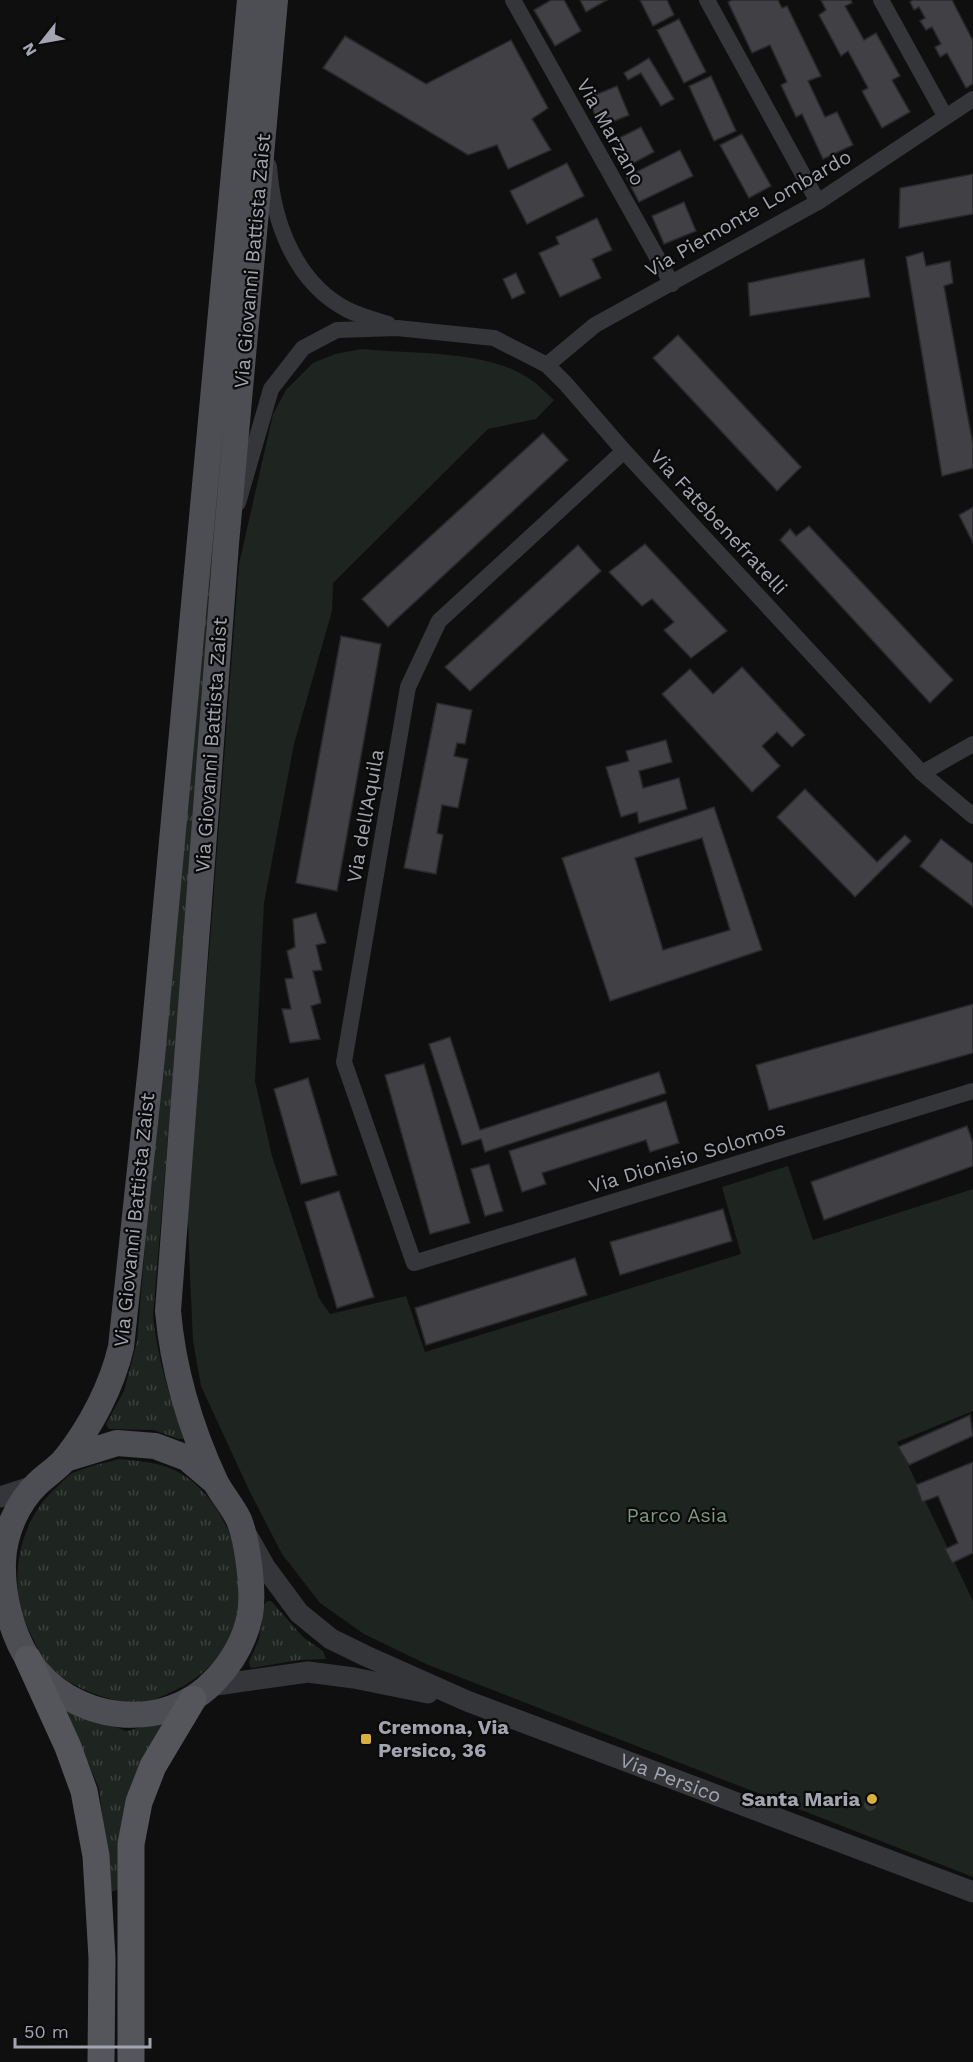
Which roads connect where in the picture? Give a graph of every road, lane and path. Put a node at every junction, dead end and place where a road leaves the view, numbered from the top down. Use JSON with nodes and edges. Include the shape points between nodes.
{"nodes":[{"id":1,"x":250,"y":0,"type":"edge"},
{"id":2,"x":275,"y":0,"type":"edge"},
{"id":3,"x":513,"y":0,"type":"edge"},
{"id":4,"x":707,"y":0,"type":"edge"},
{"id":5,"x":881,"y":0,"type":"edge"},
{"id":6,"x":973,"y":99,"type":"edge"},
{"id":7,"x":265,"y":107,"type":"junction"},
{"id":8,"x":945,"y":116,"type":"junction"},
{"id":9,"x":818,"y":202,"type":"junction"},
{"id":10,"x":672,"y":284,"type":"junction"},
{"id":11,"x":397,"y":328,"type":"junction"},
{"id":12,"x":547,"y":365,"type":"junction"},
{"id":13,"x":624,"y":451,"type":"junction"},
{"id":14,"x":226,"y":544,"type":"junction"},
{"id":15,"x":973,"y":744,"type":"edge"},
{"id":16,"x":922,"y":772,"type":"junction"},
{"id":17,"x":973,"y":816,"type":"edge"},
{"id":18,"x":973,"y":1091,"type":"edge"},
{"id":19,"x":414,"y":1263,"type":"joint"},
{"id":20,"x":65,"y":1459,"type":"junction"},
{"id":21,"x":216,"y":1483,"type":"junction"},
{"id":22,"x":34,"y":1486,"type":"junction"},
{"id":23,"x":0,"y":1497,"type":"edge"},
{"id":24,"x":239,"y":1521,"type":"junction"},
{"id":25,"x":4,"y":1609,"type":"edge"},
{"id":26,"x":28,"y":1659,"type":"junction"},
{"id":27,"x":201,"y":1692,"type":"junction"},
{"id":28,"x":467,"y":1701,"type":"junction"},
{"id":29,"x":973,"y":1892,"type":"edge"},
{"id":30,"x":101,"y":2062,"type":"edge"},
{"id":31,"x":131,"y":2062,"type":"edge"}],
"edges":[{"from":1,"to":20,"type":"main road","name":"Via Giovanni Battista Zaist","via":[[122,1347],[104,1397]]},
{"from":2,"to":7,"type":"main road","name":"Via Giovanni Battista Zaist"},
{"from":3,"to":10,"type":"street","name":"Via Marzano"},
{"from":4,"to":9,"type":"street"},
{"from":5,"to":8,"type":"street"},
{"from":6,"to":8,"type":"street","name":"Via Piemonte Lombardo"},
{"from":7,"to":11,"type":"street","name":"Via Fatebenefratelli","via":[[270,187],[278,224],[299,264],[315,286],[348,310]]},
{"from":7,"to":14,"type":"main road","name":"Via Giovanni Battista Zaist"},
{"from":8,"to":9,"type":"street","name":"Via Piemonte Lombardo"},
{"from":9,"to":10,"type":"street","name":"Via Piemonte Lombardo"},
{"from":10,"to":12,"type":"street","name":"Via Piemonte Lombardo","via":[[595,325]]},
{"from":11,"to":12,"type":"street","name":"Via Fatebenefratelli","via":[[494,338]]},
{"from":11,"to":14,"type":"street","name":"Via Fatebenefratelli","via":[[337,330],[303,348],[286,366],[271,389]]},
{"from":12,"to":13,"type":"street","name":"Via Fatebenefratelli"},
{"from":13,"to":16,"type":"street","name":"Via Fatebenefratelli"},
{"from":13,"to":19,"type":"street","name":"Via dell'Aquila","via":[[439,621],[408,687],[344,1062]]},
{"from":14,"to":21,"type":"main road","name":"Via Giovanni Battista Zaist","via":[[168,1311],[171,1353]]},
{"from":15,"to":16,"type":"street"},
{"from":16,"to":17,"type":"street","name":"Via Fatebenefratelli"},
{"from":18,"to":19,"type":"street","name":"Via Dionisio Solomos"},
{"from":20,"to":21,"type":"main road","name":"Via Giovanni Battista Zaist","via":[[117,1443],[154,1446],[187,1458]]},
{"from":20,"to":22,"type":"main road","name":"Via Giovanni Battista Zaist"},
{"from":21,"to":24,"type":"main road","name":"Via Giovanni Battista Zaist"},
{"from":22,"to":23,"type":"street"},
{"from":22,"to":25,"type":"main road","name":"Via Giovanni Battista Zaist","via":[[17,1508],[7,1539],[3,1562]]},
{"from":24,"to":27,"type":"main road","name":"Via Giovanni Battista Zaist","via":[[250,1570],[250,1614],[229,1665]]},
{"from":24,"to":28,"type":"street","name":"Via Persico","via":[[265,1568],[299,1613],[331,1639]]},
{"from":25,"to":26,"type":"main road","name":"Via Giovanni Battista Zaist"},
{"from":26,"to":27,"type":"main road","name":"Via Giovanni Battista Zaist","via":[[52,1687],[105,1713],[160,1713]]},
{"from":26,"to":30,"type":"highway","name":"Via Giovanni Battista Zaist","via":[[84,1791],[96,1856],[102,1958]]},
{"from":27,"to":28,"type":"street","name":"Via Persico","via":[[308,1672]]},
{"from":27,"to":31,"type":"highway","name":"Via Giovanni Battista Zaist","via":[[153,1766],[139,1802],[131,1844]]},
{"from":28,"to":29,"type":"street","name":"Via Persico"}]}
